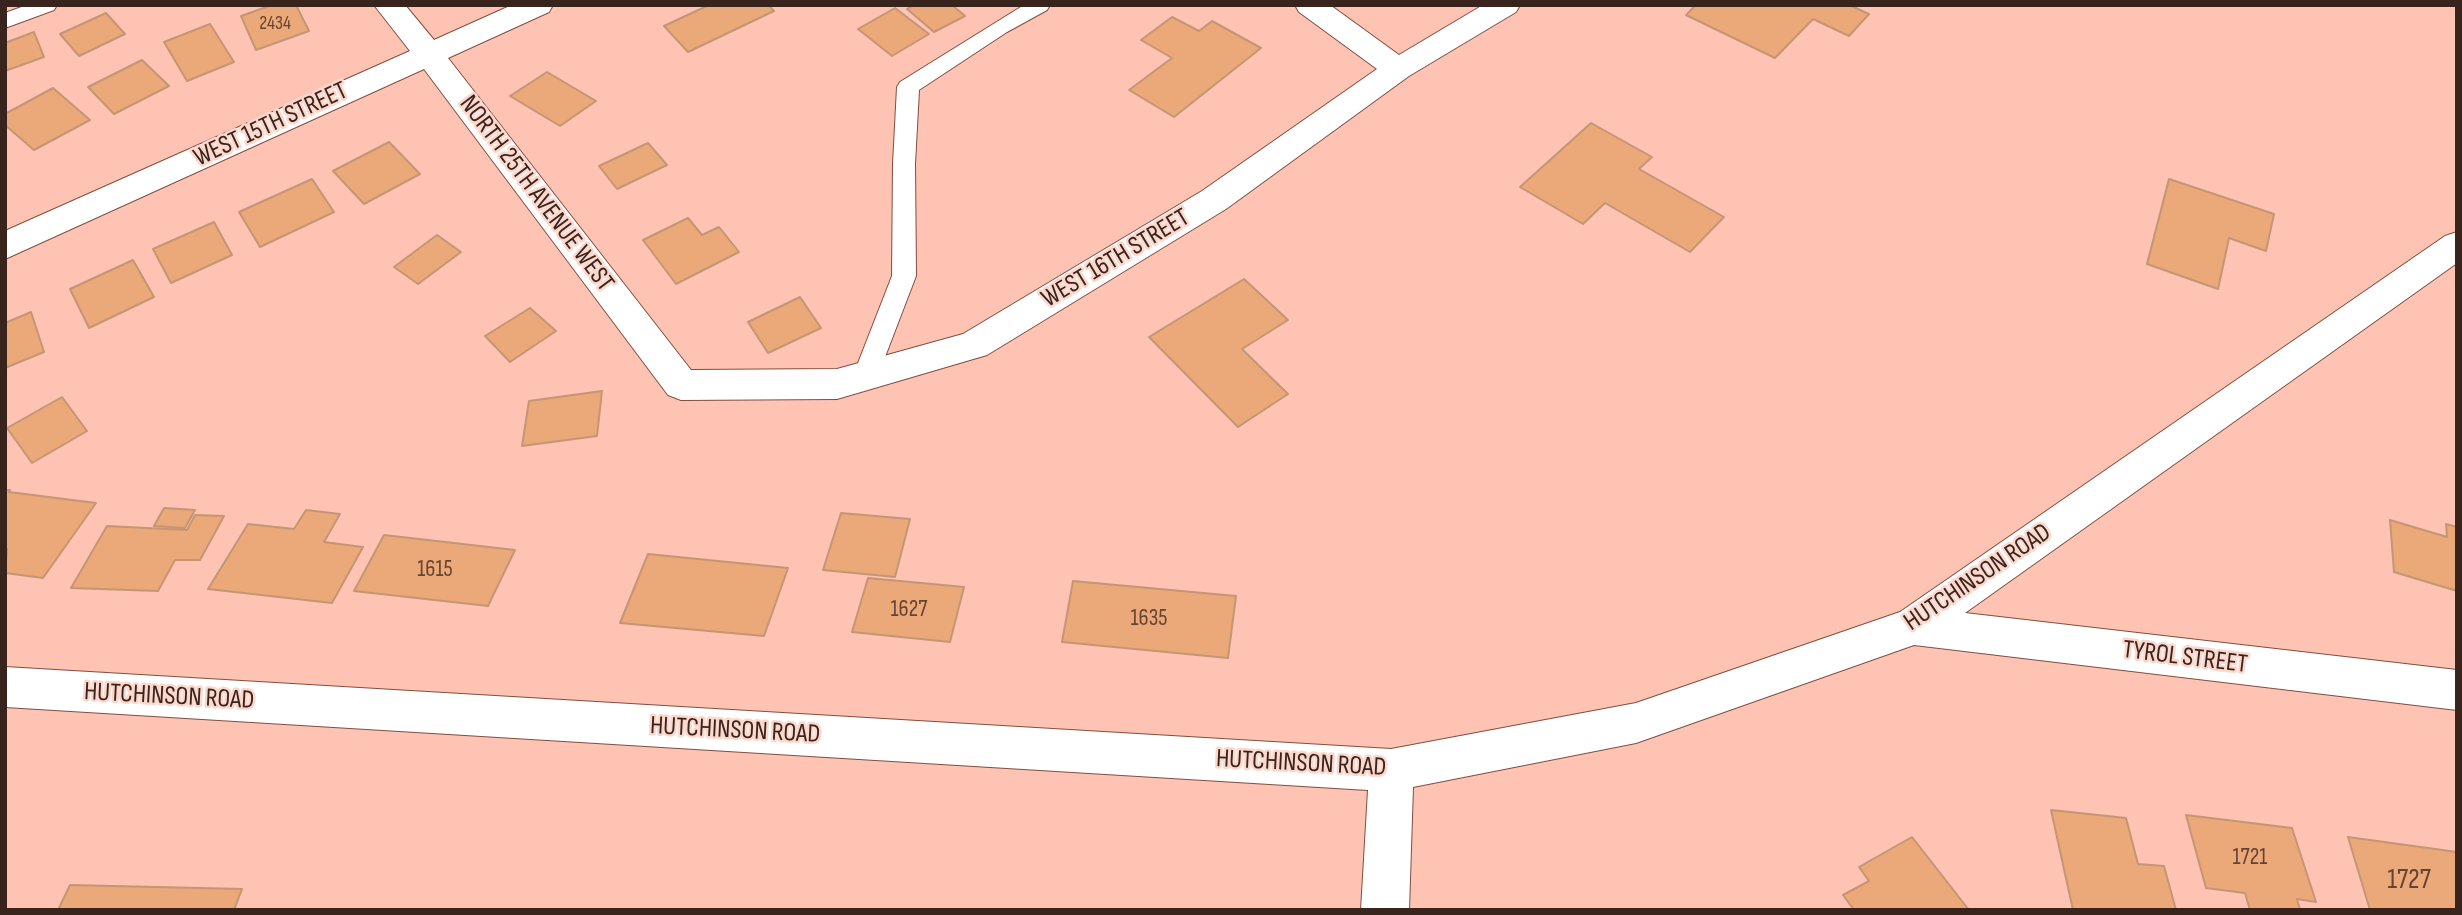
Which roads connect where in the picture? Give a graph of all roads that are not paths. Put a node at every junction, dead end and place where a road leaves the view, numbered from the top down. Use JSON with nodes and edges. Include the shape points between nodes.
{"nodes":[{"id":1,"x":47,"y":5,"type":"edge"},
{"id":2,"x":389,"y":5,"type":"edge"},
{"id":3,"x":538,"y":5,"type":"edge"},
{"id":4,"x":1040,"y":5,"type":"edge"},
{"id":5,"x":1310,"y":5,"type":"edge"},
{"id":6,"x":1505,"y":5,"type":"edge"},
{"id":7,"x":5,"y":21,"type":"edge"},
{"id":8,"x":428,"y":53,"type":"junction"},
{"id":9,"x":1398,"y":69,"type":"junction"},
{"id":10,"x":2457,"y":244,"type":"edge"},
{"id":11,"x":5,"y":246,"type":"edge"},
{"id":12,"x":866,"y":376,"type":"junction"},
{"id":13,"x":681,"y":385,"type":"joint"},
{"id":14,"x":1914,"y":626,"type":"junction"},
{"id":15,"x":5,"y":687,"type":"edge"},
{"id":16,"x":2457,"y":690,"type":"edge"},
{"id":17,"x":1391,"y":770,"type":"junction"},
{"id":18,"x":1385,"y":910,"type":"edge"}],
"edges":[{"from":1,"to":7,"type":"lane"},
{"from":2,"to":8,"type":"street","name":"NORTH 25TH AVENUE WEST"},
{"from":3,"to":8,"type":"street","name":"WEST 15TH STREET"},
{"from":4,"to":12,"type":"lane","via":[[908,87],[904,276]]},
{"from":5,"to":9,"type":"street"},
{"from":6,"to":9,"type":"street","name":"WEST 16TH STREET"},
{"from":8,"to":11,"type":"street","name":"WEST 15TH STREET"},
{"from":8,"to":13,"type":"street","name":"NORTH 25TH AVENUE WEST"},
{"from":9,"to":12,"type":"street","name":"WEST 16TH STREET","via":[[1214,200],[974,345]]},
{"from":10,"to":14,"type":"street","name":"HUTCHINSON ROAD"},
{"from":12,"to":13,"type":"street","name":"WEST 16TH STREET","via":[[837,384]]},
{"from":14,"to":16,"type":"street","name":"TYROL STREET"},
{"from":14,"to":17,"type":"street","name":"HUTCHINSON ROAD","via":[[1636,723]]},
{"from":15,"to":17,"type":"street","name":"HUTCHINSON ROAD"},
{"from":17,"to":18,"type":"street"}]}
